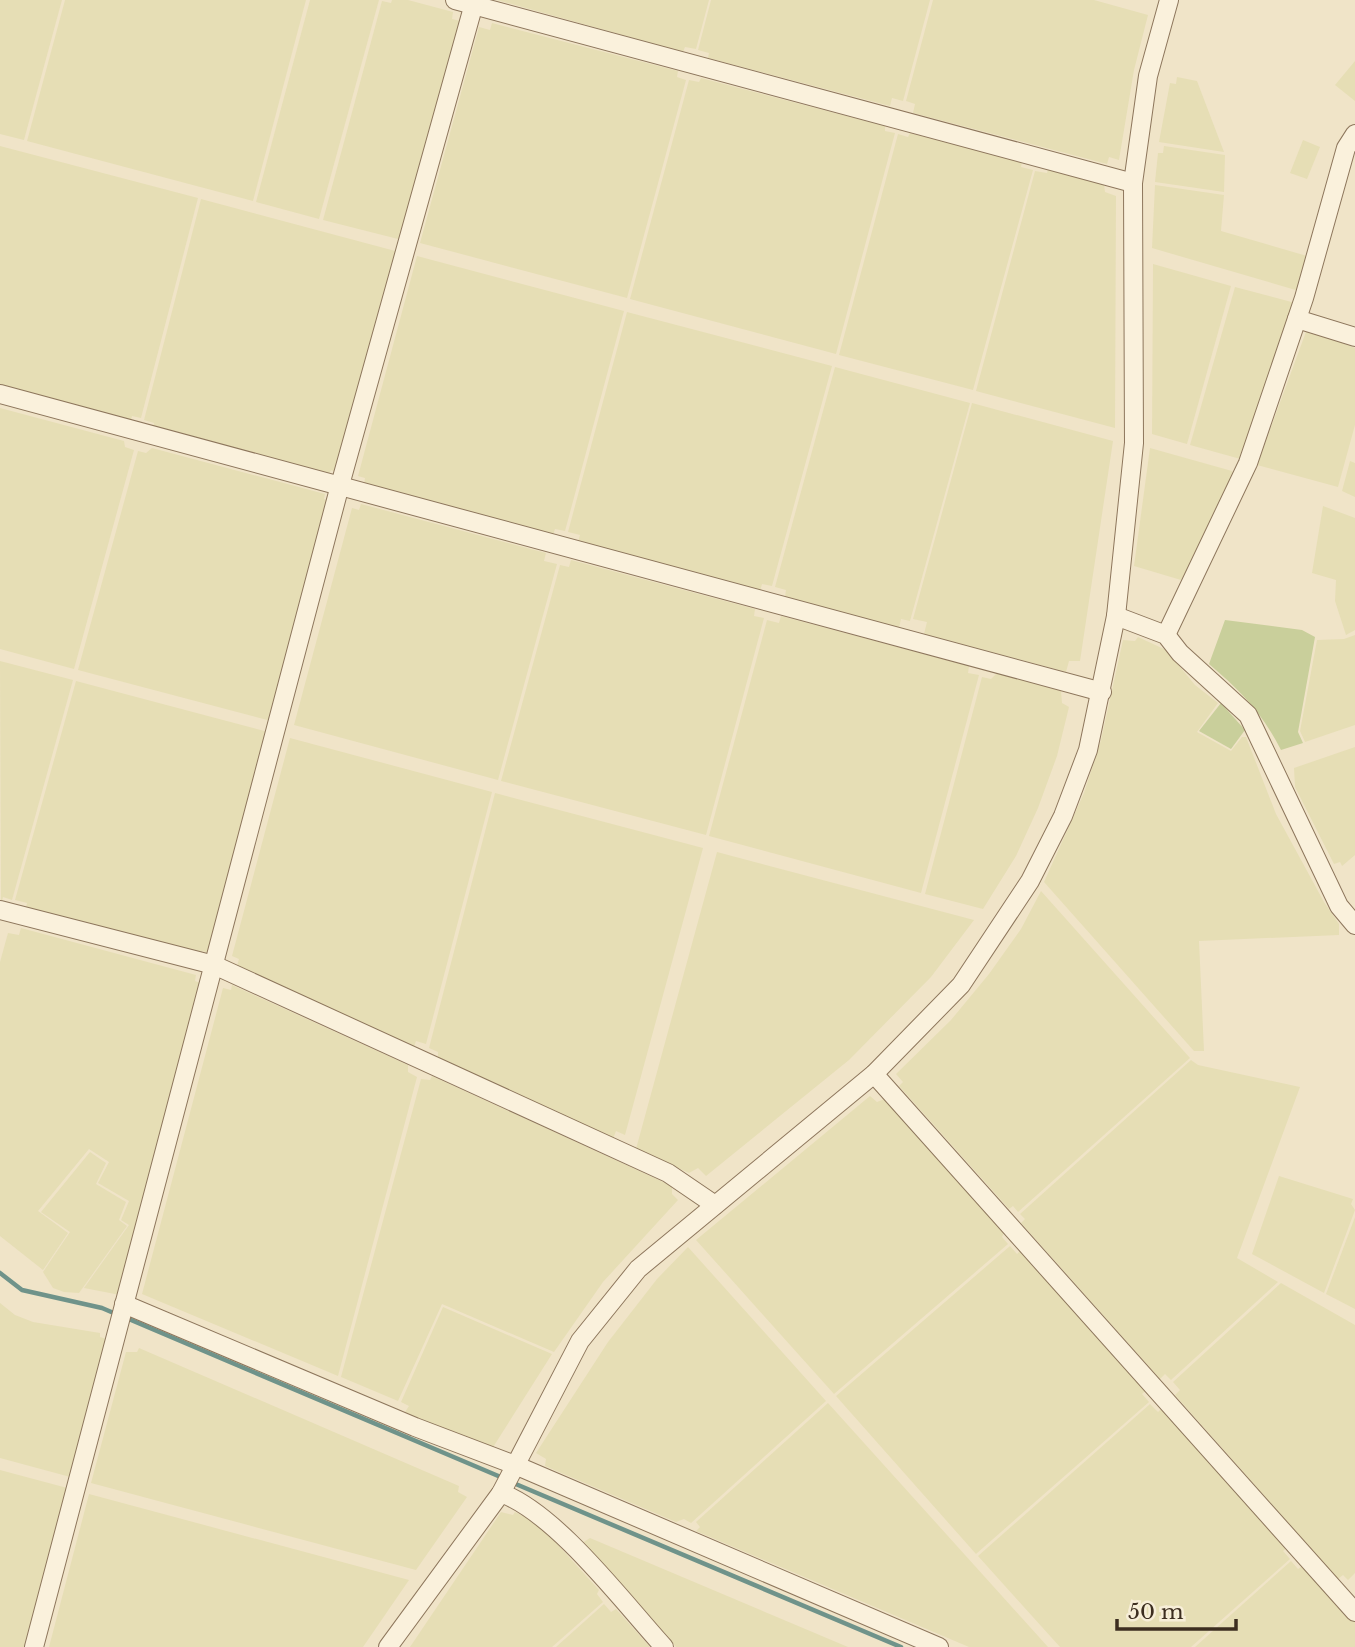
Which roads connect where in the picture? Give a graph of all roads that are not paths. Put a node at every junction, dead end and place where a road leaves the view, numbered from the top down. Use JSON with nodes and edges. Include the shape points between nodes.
{"nodes":[{"id":1,"x":455,"y":0,"type":"edge"},
{"id":2,"x":1169,"y":0,"type":"edge"},
{"id":3,"x":475,"y":2,"type":"edge"},
{"id":4,"x":1355,"y":134,"type":"edge"},
{"id":5,"x":1133,"y":183,"type":"junction"},
{"id":6,"x":1297,"y":319,"type":"junction"},
{"id":7,"x":1355,"y":337,"type":"edge"},
{"id":8,"x":0,"y":394,"type":"edge"},
{"id":9,"x":341,"y":485,"type":"junction"},
{"id":10,"x":1116,"y":616,"type":"junction"},
{"id":11,"x":1166,"y":635,"type":"junction"},
{"id":12,"x":1102,"y":692,"type":"junction"},
{"id":13,"x":0,"y":910,"type":"edge"},
{"id":14,"x":1355,"y":925,"type":"edge"},
{"id":15,"x":214,"y":965,"type":"junction"},
{"id":16,"x":874,"y":1074,"type":"junction"},
{"id":17,"x":715,"y":1205,"type":"junction"},
{"id":18,"x":122,"y":1313,"type":"junction"},
{"id":19,"x":508,"y":1479,"type":"junction"},
{"id":20,"x":1352,"y":1601,"type":"edge"},
{"id":21,"x":34,"y":1647,"type":"edge"},
{"id":22,"x":388,"y":1647,"type":"edge"},
{"id":23,"x":664,"y":1647,"type":"edge"},
{"id":24,"x":939,"y":1647,"type":"edge"}],
"edges":[{"from":1,"to":3,"type":"street"},
{"from":2,"to":5,"type":"street","via":[[1149,76]]},
{"from":3,"to":5,"type":"street"},
{"from":3,"to":9,"type":"street"},
{"from":4,"to":6,"type":"street","via":[[1346,148]]},
{"from":5,"to":10,"type":"street","via":[[1134,443]]},
{"from":6,"to":7,"type":"street"},
{"from":6,"to":11,"type":"street","via":[[1248,463]]},
{"from":8,"to":9,"type":"street"},
{"from":9,"to":12,"type":"street"},
{"from":9,"to":15,"type":"street"},
{"from":10,"to":11,"type":"street"},
{"from":10,"to":12,"type":"street"},
{"from":11,"to":14,"type":"street","via":[[1248,715],[1333,895]]},
{"from":12,"to":16,"type":"street","via":[[1088,750],[1063,816],[1030,881],[961,985]]},
{"from":13,"to":15,"type":"street"},
{"from":15,"to":17,"type":"street","via":[[668,1173]]},
{"from":15,"to":18,"type":"street"},
{"from":16,"to":17,"type":"street"},
{"from":16,"to":20,"type":"street"},
{"from":17,"to":19,"type":"street","via":[[638,1269],[580,1341]]},
{"from":18,"to":19,"type":"street","via":[[415,1427]]},
{"from":18,"to":21,"type":"street"},
{"from":19,"to":22,"type":"street"},
{"from":19,"to":23,"type":"street","via":[[520,1500],[566,1540]]},
{"from":19,"to":24,"type":"street"}]}
